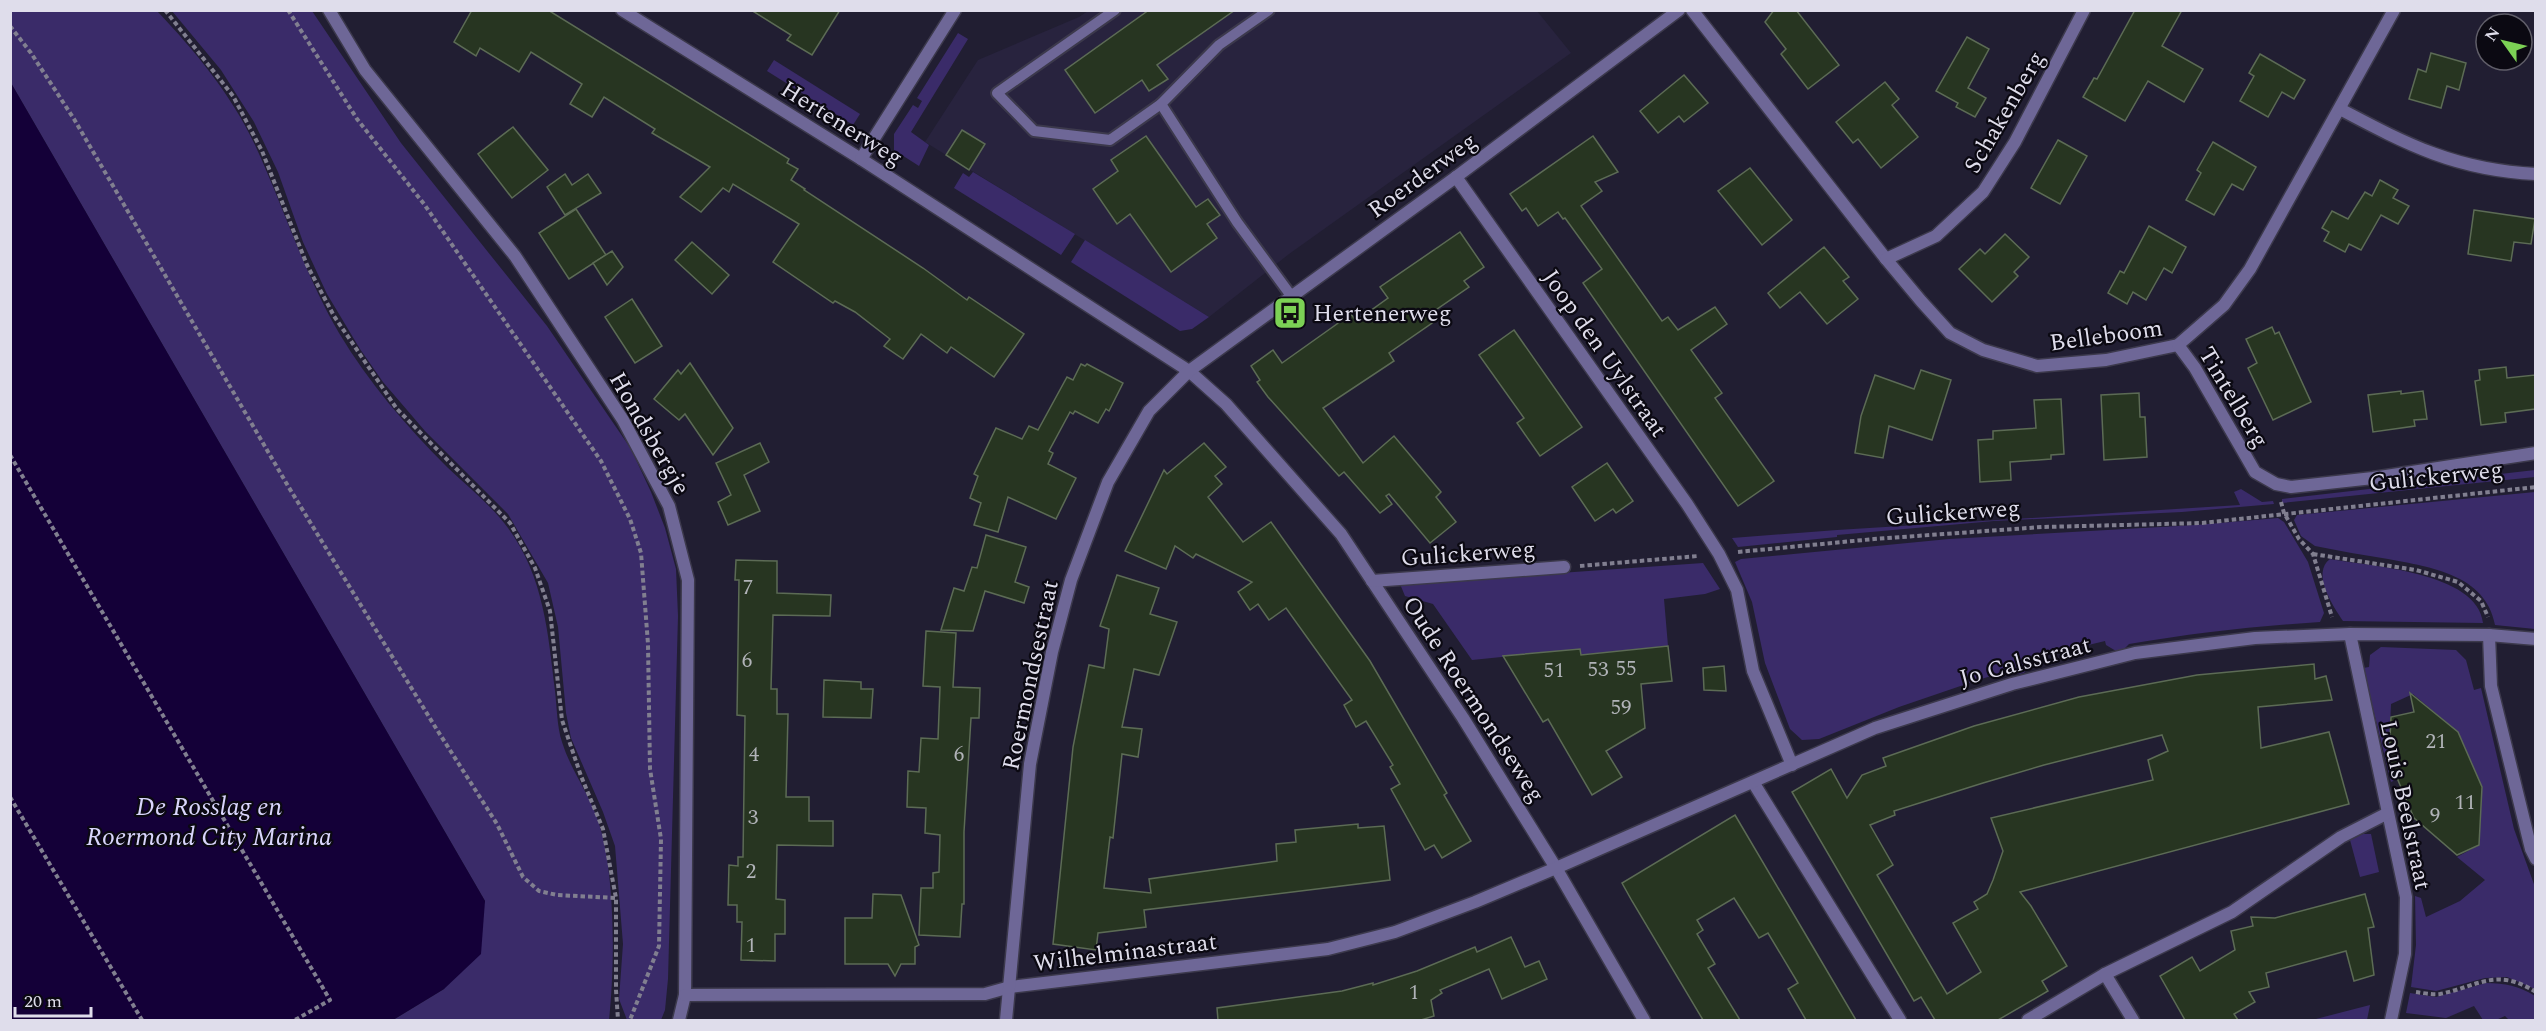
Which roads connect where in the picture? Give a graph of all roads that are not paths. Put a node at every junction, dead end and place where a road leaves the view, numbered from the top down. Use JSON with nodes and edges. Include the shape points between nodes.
{"nodes":[{"id":1,"x":329,"y":10,"type":"edge"},
{"id":2,"x":622,"y":10,"type":"edge"},
{"id":3,"x":955,"y":10,"type":"edge"},
{"id":4,"x":1115,"y":10,"type":"edge"},
{"id":5,"x":1269,"y":10,"type":"edge"},
{"id":6,"x":1679,"y":10,"type":"edge"},
{"id":7,"x":1692,"y":10,"type":"edge"},
{"id":8,"x":2084,"y":10,"type":"edge"},
{"id":9,"x":2394,"y":10,"type":"edge"},
{"id":10,"x":1161,"y":104,"type":"junction"},
{"id":11,"x":2340,"y":109,"type":"junction"},
{"id":12,"x":861,"y":159,"type":"junction"},
{"id":13,"x":2535,"y":174,"type":"edge"},
{"id":14,"x":1456,"y":177,"type":"junction"},
{"id":15,"x":1886,"y":259,"type":"junction"},
{"id":16,"x":1292,"y":297,"type":"junction"},
{"id":17,"x":2178,"y":345,"type":"junction"},
{"id":18,"x":1189,"y":371,"type":"junction"},
{"id":19,"x":2535,"y":453,"type":"edge"},
{"id":20,"x":1564,"y":567,"type":"road end"},
{"id":21,"x":1372,"y":581,"type":"junction"},
{"id":22,"x":2344,"y":634,"type":"junction"},
{"id":23,"x":2489,"y":635,"type":"junction"},
{"id":24,"x":2535,"y":639,"type":"edge"},
{"id":25,"x":1792,"y":765,"type":"junction"},
{"id":26,"x":1753,"y":782,"type":"junction"},
{"id":27,"x":2386,"y":813,"type":"junction"},
{"id":28,"x":2535,"y":859,"type":"edge"},
{"id":29,"x":1557,"y":868,"type":"junction"},
{"id":30,"x":2105,"y":974,"type":"junction"},
{"id":31,"x":1010,"y":987,"type":"junction"},
{"id":32,"x":685,"y":995,"type":"junction"},
{"id":33,"x":681,"y":1019,"type":"edge"},
{"id":34,"x":1006,"y":1020,"type":"edge"},
{"id":35,"x":1644,"y":1020,"type":"edge"},
{"id":36,"x":1900,"y":1020,"type":"edge"},
{"id":37,"x":2028,"y":1020,"type":"edge"},
{"id":38,"x":2133,"y":1020,"type":"edge"},
{"id":39,"x":2391,"y":1020,"type":"edge"}],
"edges":[{"from":1,"to":32,"type":"street","name":"Hondsbergje","via":[[365,70],[515,256],[623,420],[669,506],[688,580]]},
{"from":2,"to":12,"type":"street","name":"Hertenerweg"},
{"from":3,"to":12,"type":"street"},
{"from":4,"to":10,"type":"lane","via":[[997,93],[1034,131],[1110,140]]},
{"from":5,"to":10,"type":"lane","via":[[1220,45]]},
{"from":6,"to":14,"type":"street","name":"Roerderweg"},
{"from":7,"to":15,"type":"street","name":"Belleboom"},
{"from":8,"to":15,"type":"street","name":"Schakenberg","via":[[2015,142],[1983,192],[1936,236]]},
{"from":9,"to":11,"type":"street","name":"Belleboom"},
{"from":10,"to":16,"type":"lane","via":[[1237,222]]},
{"from":11,"to":13,"type":"street","via":[[2427,152],[2487,170]]},
{"from":11,"to":17,"type":"street","name":"Belleboom","via":[[2250,269],[2224,305]]},
{"from":12,"to":18,"type":"street","name":"Hertenerweg"},
{"from":14,"to":16,"type":"street","name":"Roerderweg"},
{"from":14,"to":25,"type":"street","name":"Joop den Uylstraat","via":[[1719,554],[1737,590],[1753,671]]},
{"from":15,"to":17,"type":"street","name":"Belleboom","via":[[1950,333],[2005,357],[2037,366],[2106,360]]},
{"from":16,"to":18,"type":"street","name":"Roerderweg"},
{"from":17,"to":19,"type":"street","name":"Tintelberg","via":[[2255,472],[2276,484],[2291,487],[2373,478]]},
{"from":18,"to":21,"type":"street","name":"Oude Roermondseweg","via":[[1226,404],[1341,534]]},
{"from":18,"to":31,"type":"street","name":"Roermondsestraat","via":[[1149,411],[1108,482],[1071,580],[1030,764]]},
{"from":20,"to":21,"type":"street","name":"Gulickerweg"},
{"from":21,"to":29,"type":"street","name":"Oude Roermondseweg"},
{"from":22,"to":23,"type":"street","name":"Jo Calsstraat"},
{"from":22,"to":25,"type":"street","name":"Jo Calsstraat","via":[[2255,638],[2135,653],[2012,684],[1875,728]]},
{"from":22,"to":27,"type":"street","name":"Louis Beelstraat"},
{"from":23,"to":24,"type":"street","name":"Jo Calsstraat"},
{"from":23,"to":28,"type":"street","via":[[2491,686]]},
{"from":25,"to":26,"type":"street","name":"Jo Calsstraat"},
{"from":26,"to":29,"type":"street","name":"Jo Calsstraat"},
{"from":26,"to":36,"type":"street"},
{"from":27,"to":30,"type":"street","via":[[2341,837],[2232,912]]},
{"from":27,"to":39,"type":"street","name":"Louis Beelstraat","via":[[2406,897],[2405,954]]},
{"from":29,"to":31,"type":"street","name":"Wilhelminastraat","via":[[1395,932],[1328,949]]},
{"from":29,"to":35,"type":"street","name":"Oude Roermondseweg"},
{"from":30,"to":37,"type":"street"},
{"from":30,"to":38,"type":"street"},
{"from":31,"to":32,"type":"street","name":"Wilhelminastraat","via":[[985,994]]},
{"from":31,"to":34,"type":"street","name":"Roermondsestraat"},
{"from":32,"to":33,"type":"street","name":"Hondsbergje"}]}
